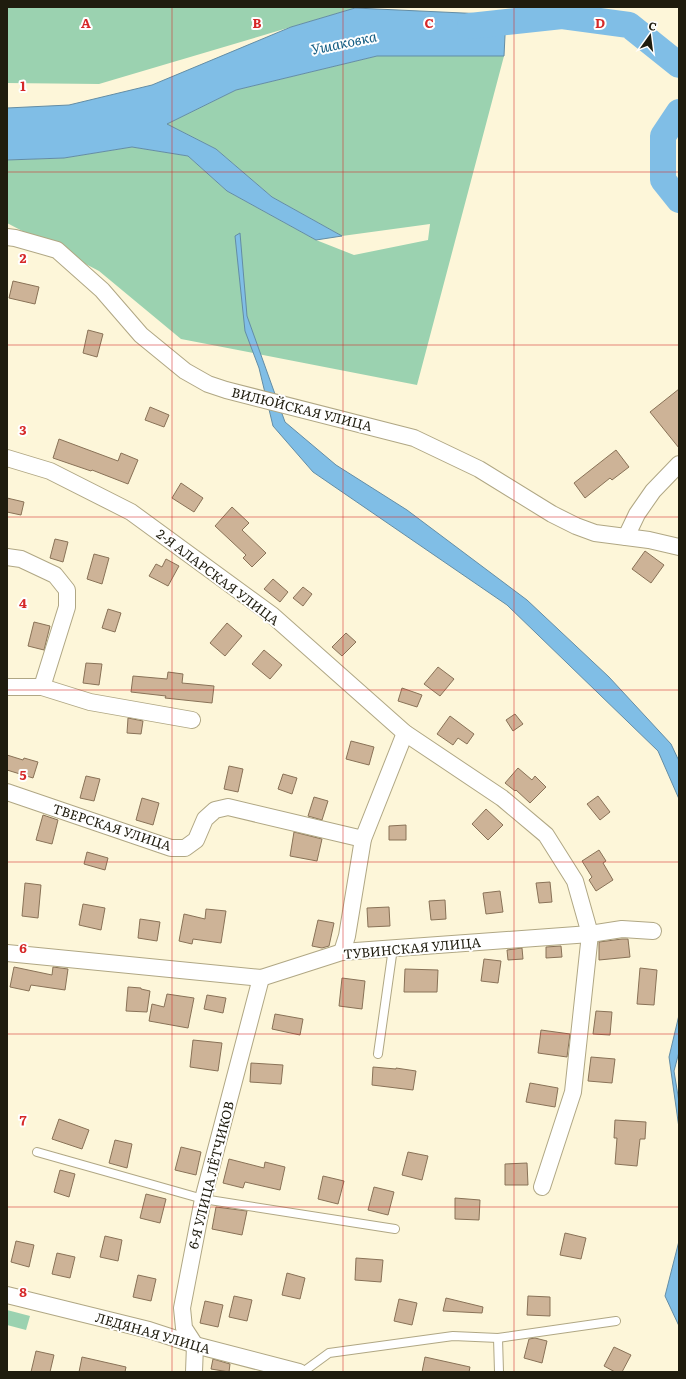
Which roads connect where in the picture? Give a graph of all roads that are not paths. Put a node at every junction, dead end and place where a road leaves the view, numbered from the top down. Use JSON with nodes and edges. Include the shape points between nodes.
{"nodes":[{"id":1,"x":7,"y":237,"type":"edge"},
{"id":2,"x":7,"y":458,"type":"edge"},
{"id":3,"x":679,"y":464,"type":"edge"},
{"id":4,"x":626,"y":538,"type":"junction"},
{"id":5,"x":679,"y":547,"type":"edge"},
{"id":6,"x":7,"y":557,"type":"edge"},
{"id":7,"x":7,"y":687,"type":"edge"},
{"id":8,"x":42,"y":687,"type":"junction"},
{"id":9,"x":192,"y":720,"type":"dead end"},
{"id":10,"x":405,"y":733,"type":"junction"},
{"id":11,"x":7,"y":792,"type":"edge"},
{"id":12,"x":363,"y":839,"type":"junction"},
{"id":13,"x":653,"y":930,"type":"dead end"},
{"id":14,"x":590,"y":934,"type":"junction"},
{"id":15,"x":393,"y":948,"type":"junction"},
{"id":16,"x":342,"y":952,"type":"junction"},
{"id":17,"x":7,"y":953,"type":"edge"},
{"id":18,"x":261,"y":978,"type":"junction"},
{"id":19,"x":378,"y":1054,"type":"dead end"},
{"id":20,"x":37,"y":1152,"type":"dead end"},
{"id":21,"x":542,"y":1187,"type":"dead end"},
{"id":22,"x":203,"y":1199,"type":"junction"},
{"id":23,"x":395,"y":1229,"type":"dead end"},
{"id":24,"x":7,"y":1295,"type":"edge"},
{"id":25,"x":616,"y":1321,"type":"dead end"},
{"id":26,"x":498,"y":1338,"type":"junction"},
{"id":27,"x":195,"y":1345,"type":"junction"},
{"id":28,"x":194,"y":1372,"type":"edge"},
{"id":29,"x":299,"y":1372,"type":"edge"},
{"id":30,"x":304,"y":1372,"type":"edge"},
{"id":31,"x":499,"y":1372,"type":"edge"}],
"edges":[{"from":1,"to":4,"type":"street","name":"ВИЛЮЙСКАЯ УЛИЦА","via":[[57,250],[102,290],[141,335],[185,371],[208,384],[414,438],[479,469],[576,526],[595,533]]},
{"from":2,"to":10,"type":"street","name":"2-Я АЛАРСКАЯ УЛИЦА","via":[[50,471],[131,512],[272,615]]},
{"from":3,"to":4,"type":"street","via":[[653,491],[637,514]]},
{"from":4,"to":5,"type":"street","name":"ВИЛЮЙСКАЯ УЛИЦА"},
{"from":6,"to":8,"type":"street","via":[[21,559],[55,575],[67,590],[67,607]]},
{"from":7,"to":8,"type":"street"},
{"from":8,"to":9,"type":"street","via":[[90,702]]},
{"from":10,"to":12,"type":"street"},
{"from":10,"to":14,"type":"street","name":"2-Я АЛАРСКАЯ УЛИЦА","via":[[502,798],[546,835],[576,881]]},
{"from":11,"to":12,"type":"street","name":"ТВЕРСКАЯ УЛИЦА","via":[[171,848],[185,848],[196,840],[204,819],[215,810],[228,807]]},
{"from":12,"to":16,"type":"street"},
{"from":13,"to":14,"type":"street","name":"ТУВИНСКАЯ УЛИЦА","via":[[622,929]]},
{"from":14,"to":15,"type":"street","name":"ТУВИНСКАЯ УЛИЦА"},
{"from":14,"to":21,"type":"street","via":[[573,1092]]},
{"from":15,"to":16,"type":"street","name":"ТУВИНСКАЯ УЛИЦА"},
{"from":15,"to":19,"type":"lane"},
{"from":16,"to":18,"type":"street","name":"ТУВИНСКАЯ УЛИЦА"},
{"from":17,"to":18,"type":"street","name":"ТУВИНСКАЯ УЛИЦА"},
{"from":18,"to":22,"type":"street","name":"6-Я УЛИЦА ЛЁТЧИКОВ"},
{"from":20,"to":22,"type":"lane"},
{"from":22,"to":23,"type":"lane"},
{"from":22,"to":27,"type":"street","name":"6-Я УЛИЦА ЛЁТЧИКОВ","via":[[182,1308],[184,1328]]},
{"from":24,"to":27,"type":"street","name":"ЛЕДЯНАЯ УЛИЦА","via":[[149,1330]]},
{"from":25,"to":26,"type":"lane"},
{"from":26,"to":30,"type":"lane","via":[[453,1336],[330,1354]]},
{"from":26,"to":31,"type":"lane"},
{"from":27,"to":28,"type":"street"},
{"from":27,"to":29,"type":"street","name":"ЛЕДЯНАЯ УЛИЦА"}]}
